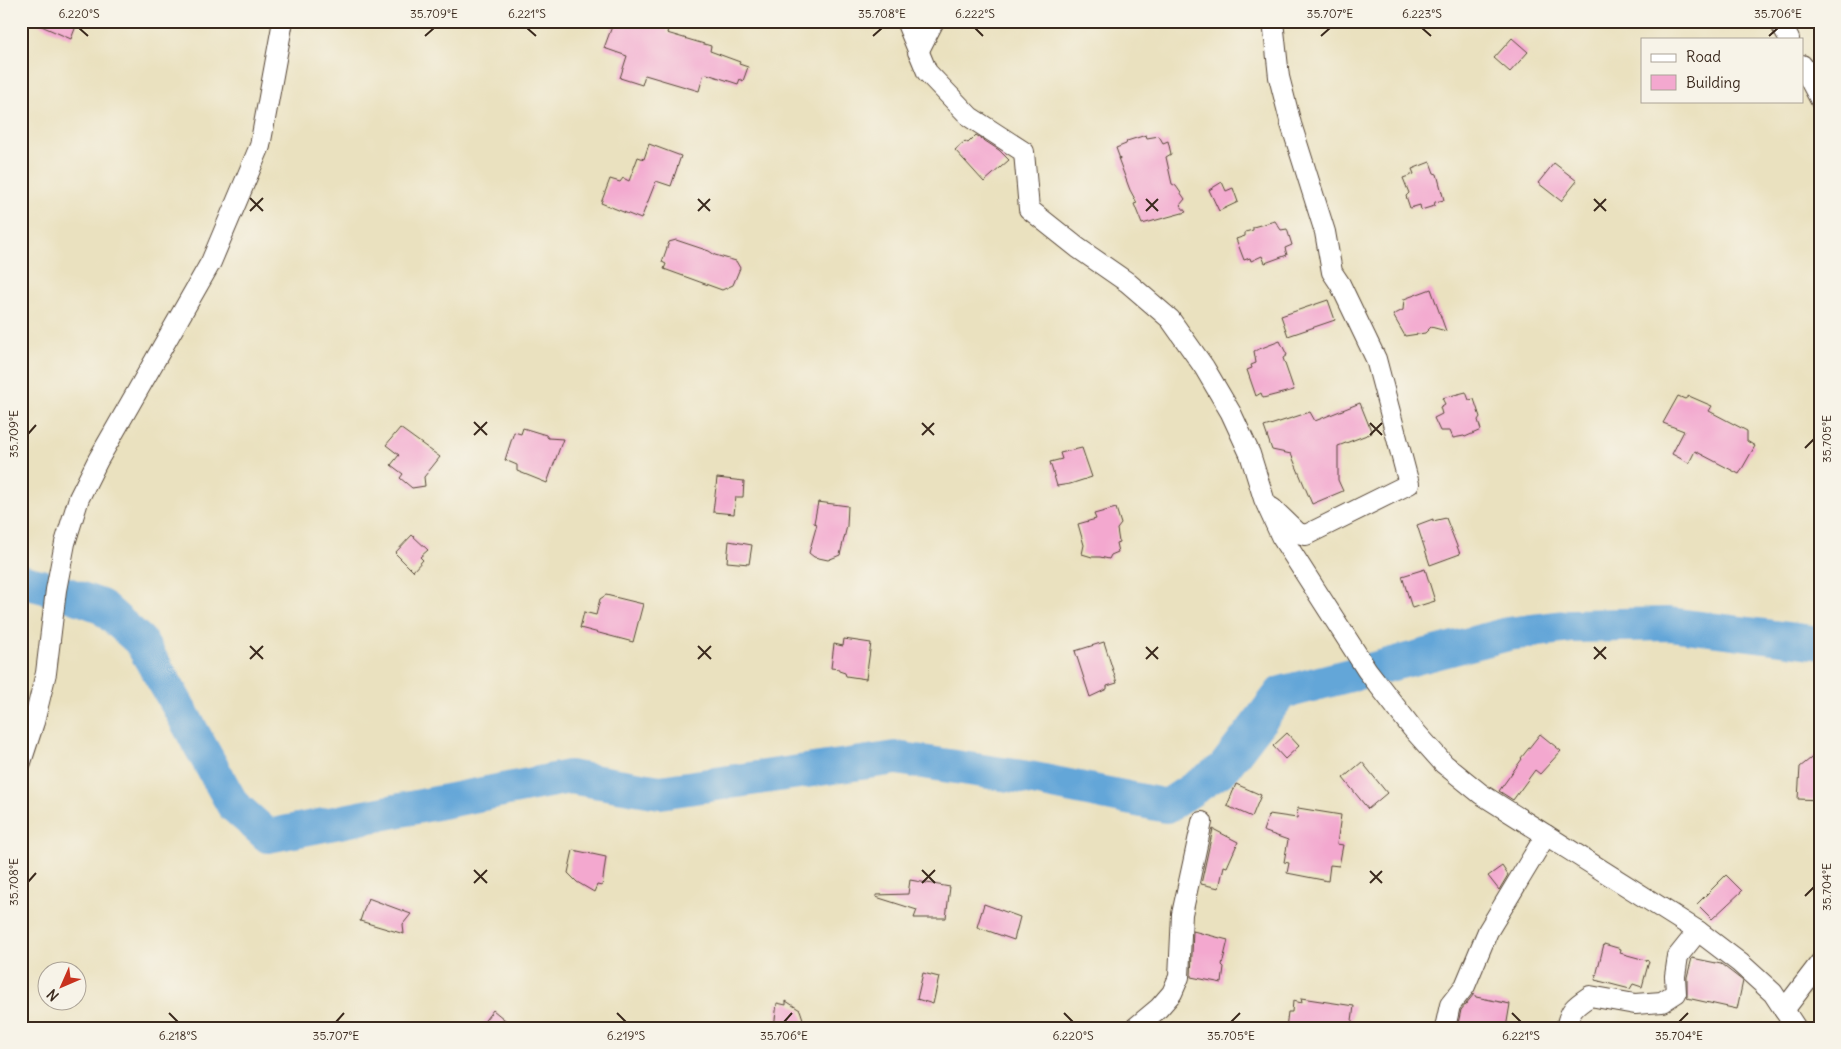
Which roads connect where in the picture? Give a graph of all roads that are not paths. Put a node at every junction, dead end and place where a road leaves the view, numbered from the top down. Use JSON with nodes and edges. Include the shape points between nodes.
{"nodes":[{"id":1,"x":283,"y":21,"type":"edge"},
{"id":2,"x":906,"y":21,"type":"edge"},
{"id":3,"x":934,"y":21,"type":"edge"},
{"id":4,"x":1273,"y":21,"type":"edge"},
{"id":5,"x":1780,"y":21,"type":"edge"},
{"id":6,"x":1788,"y":38,"type":"edge"},
{"id":7,"x":918,"y":52,"type":"junction"},
{"id":8,"x":1804,"y":69,"type":"edge"},
{"id":9,"x":1820,"y":99,"type":"edge"},
{"id":10,"x":1264,"y":499,"type":"junction"},
{"id":11,"x":21,"y":762,"type":"edge"},
{"id":12,"x":1202,"y":822,"type":"dead end"},
{"id":13,"x":1546,"y":835,"type":"junction"},
{"id":14,"x":1698,"y":931,"type":"junction"},
{"id":15,"x":1820,"y":963,"type":"edge"},
{"id":16,"x":1784,"y":1010,"type":"junction"},
{"id":17,"x":1135,"y":1028,"type":"edge"},
{"id":18,"x":1445,"y":1028,"type":"edge"},
{"id":19,"x":1566,"y":1028,"type":"edge"},
{"id":20,"x":1796,"y":1028,"type":"edge"}],
"edges":[{"from":1,"to":11,"type":"street","via":[[260,146],[215,253],[79,498],[56,590],[46,673]]},
{"from":2,"to":7,"type":"street"},
{"from":3,"to":7,"type":"street"},
{"from":4,"to":10,"type":"street","via":[[1278,77],[1325,232],[1332,272],[1376,359],[1409,484],[1306,535],[1298,533]]},
{"from":5,"to":6,"type":"street"},
{"from":7,"to":10,"type":"street","via":[[926,72],[970,116],[1024,152],[1029,208],[1170,319],[1231,413],[1250,454]]},
{"from":8,"to":9,"type":"street"},
{"from":10,"to":13,"type":"street","via":[[1281,536],[1367,670],[1412,728],[1444,764],[1473,788]]},
{"from":12,"to":17,"type":"street","via":[[1182,914],[1179,977],[1172,993]]},
{"from":13,"to":14,"type":"street"},
{"from":13,"to":18,"type":"street","via":[[1488,931],[1465,986],[1450,1005]]},
{"from":14,"to":16,"type":"street","via":[[1740,963],[1772,993]]},
{"from":14,"to":19,"type":"street","via":[[1678,956],[1676,993],[1662,1002],[1635,1004],[1590,996],[1576,1005]]},
{"from":15,"to":16,"type":"street"},
{"from":16,"to":20,"type":"street"}]}
